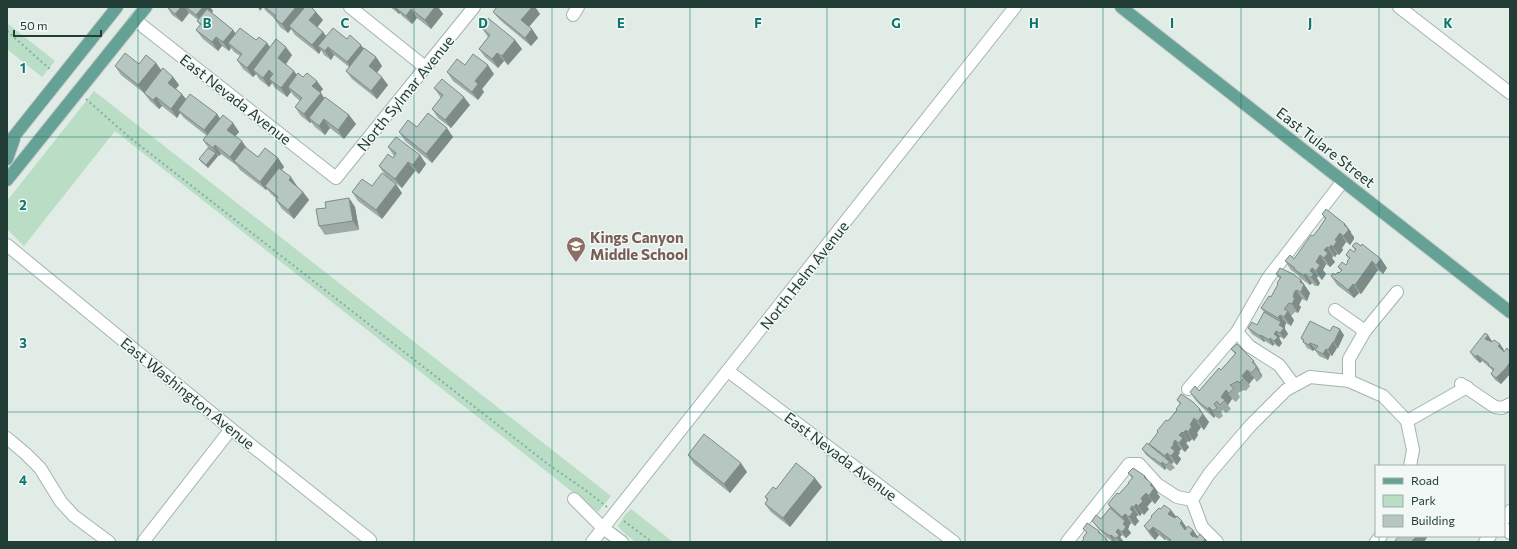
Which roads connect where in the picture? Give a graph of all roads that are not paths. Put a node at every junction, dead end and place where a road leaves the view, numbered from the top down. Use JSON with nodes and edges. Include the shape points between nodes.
{"nodes":[{"id":1,"x":117,"y":7,"type":"edge"},
{"id":2,"x":135,"y":7,"type":"edge"},
{"id":3,"x":146,"y":7,"type":"edge"},
{"id":4,"x":350,"y":7,"type":"edge"},
{"id":5,"x":474,"y":7,"type":"edge"},
{"id":6,"x":1015,"y":7,"type":"edge"},
{"id":7,"x":1121,"y":7,"type":"edge"},
{"id":8,"x":1400,"y":7,"type":"edge"},
{"id":9,"x":136,"y":20,"type":"junction"},
{"id":10,"x":425,"y":67,"type":"junction"},
{"id":11,"x":1510,"y":93,"type":"edge"},
{"id":12,"x":11,"y":140,"type":"edge"},
{"id":13,"x":7,"y":160,"type":"edge"},
{"id":14,"x":336,"y":178,"type":"joint"},
{"id":15,"x":7,"y":180,"type":"edge"},
{"id":16,"x":1343,"y":181,"type":"junction"},
{"id":17,"x":7,"y":245,"type":"edge"},
{"id":18,"x":1397,"y":292,"type":"dead end"},
{"id":19,"x":1335,"y":310,"type":"dead end"},
{"id":20,"x":1510,"y":312,"type":"edge"},
{"id":21,"x":1365,"y":331,"type":"junction"},
{"id":22,"x":1237,"y":332,"type":"junction"},
{"id":23,"x":728,"y":371,"type":"junction"},
{"id":24,"x":1348,"y":381,"type":"junction"},
{"id":25,"x":1294,"y":385,"type":"junction"},
{"id":26,"x":1188,"y":389,"type":"dead end"},
{"id":27,"x":1510,"y":404,"type":"edge"},
{"id":28,"x":1407,"y":421,"type":"junction"},
{"id":29,"x":231,"y":429,"type":"junction"},
{"id":30,"x":7,"y":438,"type":"edge"},
{"id":31,"x":1410,"y":465,"type":"edge"},
{"id":32,"x":574,"y":499,"type":"dead end"},
{"id":33,"x":1192,"y":500,"type":"junction"},
{"id":34,"x":603,"y":528,"type":"junction"},
{"id":35,"x":370,"y":540,"type":"dead end"},
{"id":36,"x":109,"y":542,"type":"edge"},
{"id":37,"x":143,"y":542,"type":"edge"},
{"id":38,"x":592,"y":542,"type":"edge"},
{"id":39,"x":622,"y":542,"type":"edge"},
{"id":40,"x":954,"y":542,"type":"edge"},
{"id":41,"x":1067,"y":542,"type":"edge"},
{"id":42,"x":1217,"y":542,"type":"edge"}],
"edges":[{"from":1,"to":12,"type":"main road"},
{"from":2,"to":9,"type":"main road"},
{"from":3,"to":9,"type":"main road"},
{"from":4,"to":10,"type":"street"},
{"from":5,"to":10,"type":"street","name":"North Sylmar Avenue"},
{"from":6,"to":23,"type":"street","name":"North Helm Avenue"},
{"from":7,"to":16,"type":"main road","name":"East Tulare Street"},
{"from":8,"to":11,"type":"street"},
{"from":9,"to":14,"type":"street","name":"East Nevada Avenue"},
{"from":9,"to":15,"type":"main road"},
{"from":10,"to":14,"type":"street","name":"North Sylmar Avenue"},
{"from":12,"to":13,"type":"main road"},
{"from":16,"to":20,"type":"main road","name":"East Tulare Street"},
{"from":16,"to":22,"type":"street","via":[[1268,278]]},
{"from":17,"to":29,"type":"street","name":"East Washington Avenue"},
{"from":18,"to":21,"type":"street"},
{"from":19,"to":21,"type":"street"},
{"from":21,"to":24,"type":"street","via":[[1349,359]]},
{"from":22,"to":25,"type":"street","via":[[1249,346],[1279,365]]},
{"from":22,"to":26,"type":"street"},
{"from":23,"to":34,"type":"street","name":"North Helm Avenue"},
{"from":23,"to":40,"type":"street","name":"East Nevada Avenue"},
{"from":24,"to":25,"type":"street","via":[[1310,377]]},
{"from":24,"to":28,"type":"street","via":[[1383,396]]},
{"from":25,"to":33,"type":"street","via":[[1250,426],[1208,474]]},
{"from":27,"to":28,"type":"street","via":[[1502,408],[1495,407],[1464,386]]},
{"from":28,"to":31,"type":"street","via":[[1413,450]]},
{"from":29,"to":35,"type":"street","name":"East Washington Avenue"},
{"from":29,"to":37,"type":"street"},
{"from":30,"to":36,"type":"street","via":[[40,468],[61,502],[74,516]]},
{"from":32,"to":34,"type":"street"},
{"from":33,"to":41,"type":"street","via":[[1177,497],[1157,484],[1139,464],[1129,464]]},
{"from":33,"to":42,"type":"street","via":[[1202,527]]},
{"from":34,"to":38,"type":"street","name":"North Helm Avenue"},
{"from":34,"to":39,"type":"street"}]}
